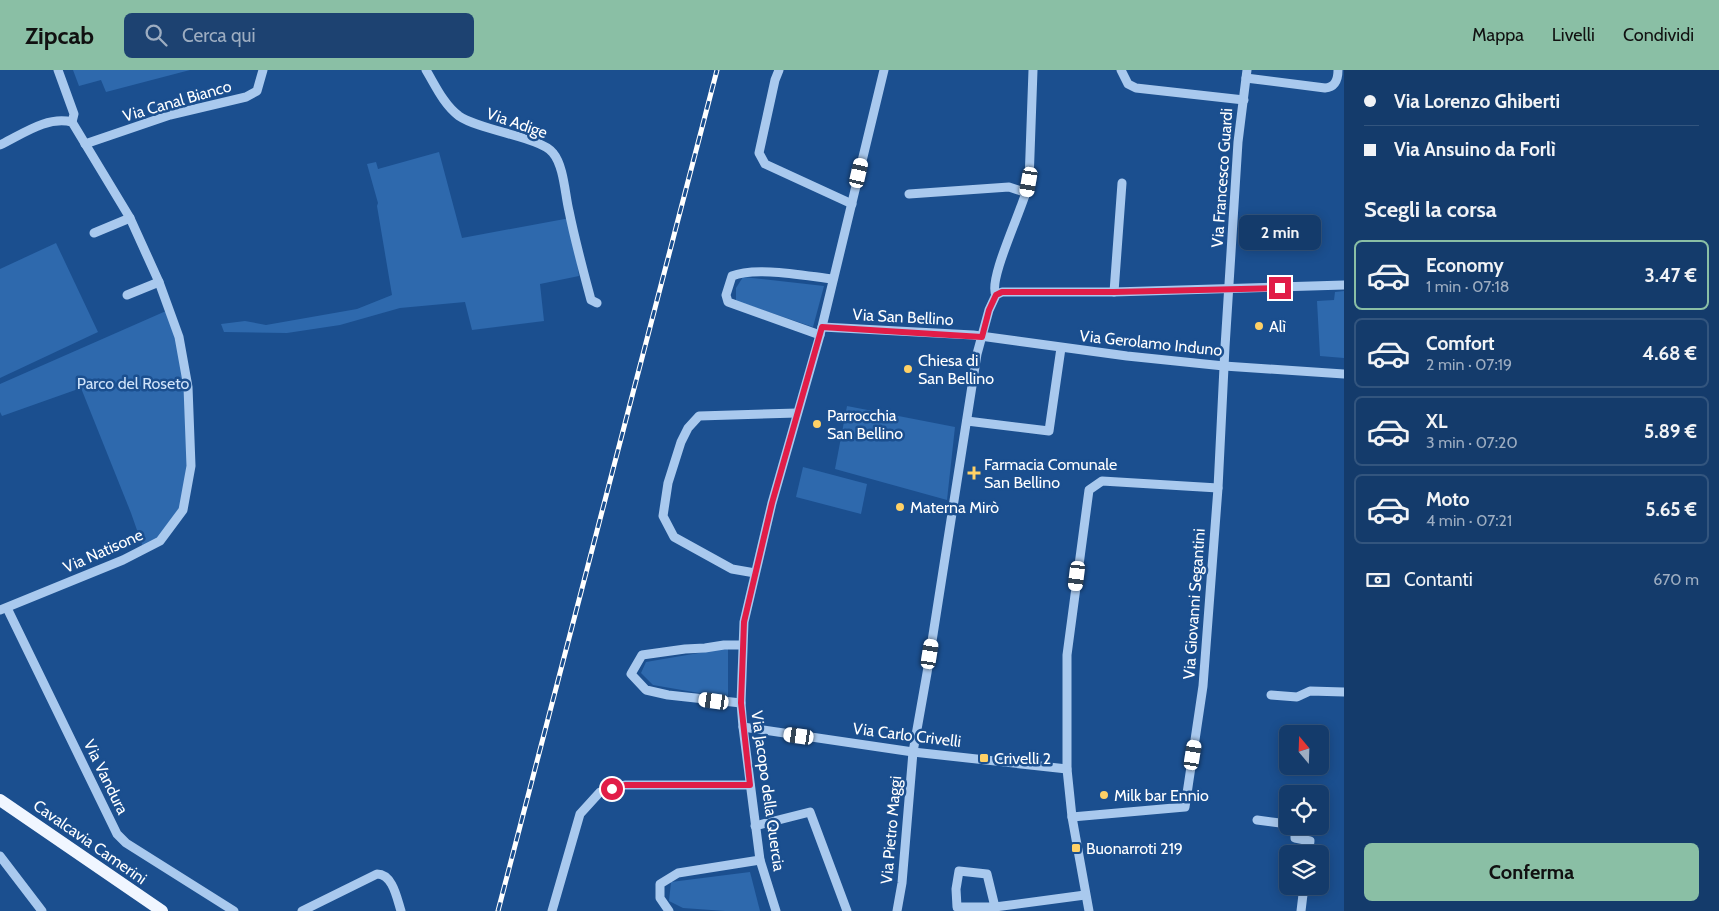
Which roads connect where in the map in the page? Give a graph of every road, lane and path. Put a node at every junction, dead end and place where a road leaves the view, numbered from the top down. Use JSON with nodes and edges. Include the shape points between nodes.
{"nodes":[{"id":1,"x":58,"y":70,"type":"edge"},
{"id":2,"x":263,"y":70,"type":"edge"},
{"id":3,"x":426,"y":70,"type":"edge"},
{"id":4,"x":779,"y":70,"type":"edge"},
{"id":5,"x":884,"y":70,"type":"edge"},
{"id":6,"x":1033,"y":70,"type":"edge"},
{"id":7,"x":1121,"y":70,"type":"edge"},
{"id":8,"x":1338,"y":70,"type":"edge"},
{"id":9,"x":1247,"y":74,"type":"edge"},
{"id":10,"x":1244,"y":100,"type":"junction"},
{"id":11,"x":72,"y":122,"type":"junction"},
{"id":12,"x":85,"y":144,"type":"junction"},
{"id":13,"x":0,"y":145,"type":"edge"},
{"id":14,"x":1122,"y":182,"type":"dead end"},
{"id":15,"x":1027,"y":193,"type":"junction"},
{"id":16,"x":910,"y":194,"type":"dead end"},
{"id":17,"x":852,"y":204,"type":"junction"},
{"id":18,"x":130,"y":218,"type":"junction"},
{"id":19,"x":94,"y":233,"type":"dead end"},
{"id":20,"x":832,"y":279,"type":"junction"},
{"id":21,"x":159,"y":282,"type":"junction"},
{"id":22,"x":1344,"y":285,"type":"edge"},
{"id":23,"x":1229,"y":288,"type":"junction"},
{"id":24,"x":1114,"y":292,"type":"junction"},
{"id":25,"x":127,"y":295,"type":"dead end"},
{"id":26,"x":996,"y":295,"type":"junction"},
{"id":27,"x":597,"y":303,"type":"dead end"},
{"id":28,"x":821,"y":331,"type":"junction"},
{"id":29,"x":982,"y":337,"type":"junction"},
{"id":30,"x":1061,"y":348,"type":"junction"},
{"id":31,"x":1224,"y":366,"type":"junction"},
{"id":32,"x":1344,"y":374,"type":"edge"},
{"id":33,"x":797,"y":413,"type":"junction"},
{"id":34,"x":967,"y":421,"type":"junction"},
{"id":35,"x":1218,"y":488,"type":"junction"},
{"id":36,"x":755,"y":573,"type":"junction"},
{"id":37,"x":3,"y":609,"type":"edge"},
{"id":38,"x":742,"y":644,"type":"junction"},
{"id":39,"x":1344,"y":692,"type":"edge"},
{"id":40,"x":1271,"y":695,"type":"dead end"},
{"id":41,"x":741,"y":703,"type":"junction"},
{"id":42,"x":743,"y":727,"type":"junction"},
{"id":43,"x":913,"y":752,"type":"junction"},
{"id":44,"x":1067,"y":768,"type":"junction"},
{"id":45,"x":750,"y":785,"type":"junction"},
{"id":46,"x":0,"y":800,"type":"edge"},
{"id":47,"x":1072,"y":817,"type":"junction"},
{"id":48,"x":1257,"y":820,"type":"dead end"},
{"id":49,"x":1279,"y":823,"type":"edge"},
{"id":50,"x":755,"y":826,"type":"junction"},
{"id":51,"x":1295,"y":835,"type":"edge"},
{"id":52,"x":1309,"y":845,"type":"edge"},
{"id":53,"x":0,"y":856,"type":"edge"},
{"id":54,"x":760,"y":860,"type":"junction"},
{"id":55,"x":1085,"y":895,"type":"junction"},
{"id":56,"x":1303,"y":895,"type":"edge"},
{"id":57,"x":995,"y":907,"type":"junction"},
{"id":58,"x":42,"y":911,"type":"edge"},
{"id":59,"x":162,"y":911,"type":"edge"},
{"id":60,"x":234,"y":911,"type":"edge"},
{"id":61,"x":302,"y":911,"type":"edge"},
{"id":62,"x":401,"y":911,"type":"edge"},
{"id":63,"x":552,"y":911,"type":"edge"},
{"id":64,"x":670,"y":911,"type":"edge"},
{"id":65,"x":776,"y":911,"type":"edge"},
{"id":66,"x":847,"y":911,"type":"edge"},
{"id":67,"x":898,"y":911,"type":"edge"},
{"id":68,"x":1089,"y":911,"type":"edge"},
{"id":69,"x":1301,"y":911,"type":"edge"}],
"edges":[{"from":1,"to":11,"type":"street","name":"Via Natisone","via":[[74,114]]},
{"from":2,"to":12,"type":"street","name":"Via Canal Bianco","via":[[257,91],[246,97],[170,115]]},
{"from":3,"to":27,"type":"street","name":"Via Adige","via":[[457,114],[475,124],[542,145],[553,152],[560,165],[590,300]]},
{"from":4,"to":17,"type":"street","via":[[759,153],[765,164]]},
{"from":5,"to":17,"type":"street","name":"Via Jacopo della Quercia"},
{"from":6,"to":15,"type":"street","name":"Via Pietro Maggi"},
{"from":7,"to":10,"type":"street","via":[[1128,84],[1136,88]]},
{"from":8,"to":9,"type":"street","via":[[1336,82],[1324,88]]},
{"from":9,"to":10,"type":"street","name":"Via Francesco Guardi"},
{"from":10,"to":23,"type":"street","name":"Via Francesco Guardi","via":[[1238,142]]},
{"from":11,"to":12,"type":"street","name":"Via Natisone"},
{"from":11,"to":13,"type":"street","via":[[61,119],[47,122]]},
{"from":12,"to":18,"type":"street","name":"Via Natisone"},
{"from":14,"to":24,"type":"street"},
{"from":15,"to":16,"type":"street","via":[[1009,187]]},
{"from":15,"to":26,"type":"street","name":"Via Pietro Maggi","via":[[995,279]]},
{"from":17,"to":20,"type":"street","name":"Via Jacopo della Quercia"},
{"from":18,"to":19,"type":"street"},
{"from":18,"to":21,"type":"street","name":"Via Natisone"},
{"from":20,"to":28,"type":"street","name":"Via Jacopo della Quercia"},
{"from":20,"to":28,"type":"street","via":[[742,272],[732,276],[726,295],[728,302]]},
{"from":21,"to":25,"type":"street"},
{"from":21,"to":37,"type":"street","name":"Via Natisone","via":[[179,337],[188,387],[191,466],[184,510],[160,541],[144,550]]},
{"from":22,"to":23,"type":"street"},
{"from":23,"to":24,"type":"street"},
{"from":23,"to":31,"type":"street","name":"Via Giovanni Segantini"},
{"from":24,"to":26,"type":"street","via":[[1002,292]]},
{"from":26,"to":29,"type":"street","name":"Via Pietro Maggi"},
{"from":28,"to":29,"type":"street","name":"Via San Bellino"},
{"from":28,"to":33,"type":"street","name":"Via Jacopo della Quercia"},
{"from":29,"to":30,"type":"street","name":"Via Gerolamo Induno"},
{"from":29,"to":34,"type":"street","name":"Via Pietro Maggi"},
{"from":30,"to":31,"type":"street","name":"Via Gerolamo Induno"},
{"from":30,"to":34,"type":"street","via":[[1049,431]]},
{"from":31,"to":32,"type":"street","name":"Via Gerolamo Induno"},
{"from":31,"to":35,"type":"street","name":"Via Giovanni Segantini"},
{"from":33,"to":36,"type":"street","name":"Via Jacopo della Quercia"},
{"from":33,"to":36,"type":"street","via":[[699,416],[688,428],[668,483],[663,516],[674,537],[732,569]]},
{"from":34,"to":43,"type":"street","name":"Via Pietro Maggi"},
{"from":35,"to":44,"type":"street","via":[[1102,481],[1089,490],[1067,654]]},
{"from":35,"to":47,"type":"street","name":"Via Giovanni Segantini","via":[[1203,686],[1185,807]]},
{"from":36,"to":38,"type":"street","name":"Via Jacopo della Quercia"},
{"from":37,"to":60,"type":"street","name":"Via Vandura","via":[[117,834],[126,843]]},
{"from":38,"to":41,"type":"street","name":"Via Jacopo della Quercia"},
{"from":38,"to":41,"type":"street","name":"Via Jacopo della Quercia","via":[[642,655],[631,674],[646,690]]},
{"from":39,"to":40,"type":"street","via":[[1310,691],[1297,697]]},
{"from":41,"to":42,"type":"street","name":"Via Jacopo della Quercia"},
{"from":42,"to":43,"type":"street","name":"Via Carlo Crivelli"},
{"from":42,"to":45,"type":"street","name":"Via Jacopo della Quercia"},
{"from":43,"to":44,"type":"street","name":"Via Carlo Crivelli"},
{"from":43,"to":67,"type":"street","name":"Via Pietro Maggi"},
{"from":44,"to":47,"type":"street"},
{"from":45,"to":50,"type":"street","name":"Via Jacopo della Quercia"},
{"from":45,"to":63,"type":"street","via":[[625,785],[600,792],[580,814]]},
{"from":46,"to":59,"type":"main road","name":"Cavalcavia Camerini"},
{"from":47,"to":55,"type":"street"},
{"from":48,"to":49,"type":"street"},
{"from":50,"to":54,"type":"street","name":"Via Jacopo della Quercia"},
{"from":50,"to":66,"type":"street","via":[[810,812]]},
{"from":51,"to":52,"type":"street","via":[[1295,838],[1310,841]]},
{"from":53,"to":58,"type":"street"},
{"from":54,"to":64,"type":"street","via":[[678,873],[660,884],[660,898]]},
{"from":54,"to":65,"type":"street","name":"Via Jacopo della Quercia"},
{"from":55,"to":57,"type":"street"},
{"from":55,"to":68,"type":"street"},
{"from":56,"to":69,"type":"street"},
{"from":57,"to":57,"type":"street","via":[[957,907],[959,871],[987,874]]},
{"from":61,"to":62,"type":"street","via":[[382,874],[392,885]]}]}
